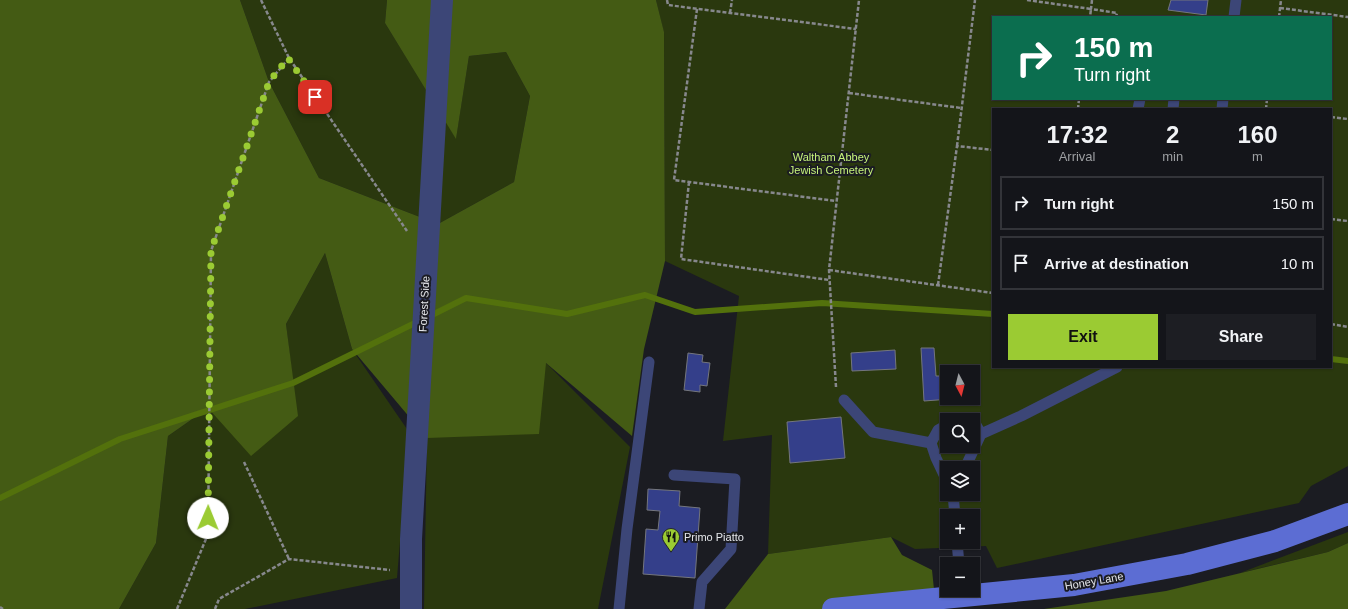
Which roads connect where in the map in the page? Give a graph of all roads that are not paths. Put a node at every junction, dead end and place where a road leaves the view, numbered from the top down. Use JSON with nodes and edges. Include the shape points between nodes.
{"nodes":[{"id":1,"x":442,"y":0,"type":"edge"},
{"id":2,"x":1236,"y":0,"type":"edge"},
{"id":3,"x":1234,"y":16,"type":"edge"},
{"id":4,"x":649,"y":362,"type":"dead end"},
{"id":5,"x":1115,"y":368,"type":"edge"},
{"id":6,"x":844,"y":400,"type":"road end"},
{"id":7,"x":940,"y":429,"type":"edge"},
{"id":8,"x":981,"y":434,"type":"joint"},
{"id":9,"x":931,"y":444,"type":"junction"},
{"id":10,"x":968,"y":461,"type":"edge"},
{"id":11,"x":940,"y":466,"type":"edge"},
{"id":12,"x":674,"y":475,"type":"dead end"},
{"id":13,"x":1348,"y":514,"type":"edge"},
{"id":14,"x":980,"y":593,"type":"edge"},
{"id":15,"x":940,"y":596,"type":"edge"},
{"id":16,"x":410,"y":609,"type":"edge"},
{"id":17,"x":619,"y":609,"type":"edge"},
{"id":18,"x":699,"y":609,"type":"edge"},
{"id":19,"x":832,"y":609,"type":"edge"}],
"edges":[{"from":1,"to":16,"type":"street","name":"Forest Side","via":[[411,539]]},
{"from":2,"to":3,"type":"lane"},
{"from":4,"to":17,"type":"lane"},
{"from":5,"to":8,"type":"lane"},
{"from":6,"to":9,"type":"lane","via":[[873,432]]},
{"from":7,"to":9,"type":"lane"},
{"from":8,"to":10,"type":"lane"},
{"from":9,"to":11,"type":"lane"},
{"from":12,"to":18,"type":"lane","via":[[735,479],[731,549],[702,582]]},
{"from":13,"to":14,"type":"main road","name":"Honey Lane","via":[[1275,541],[1187,564],[1074,586]]},
{"from":15,"to":19,"type":"main road","name":"Honey Lane"}]}
